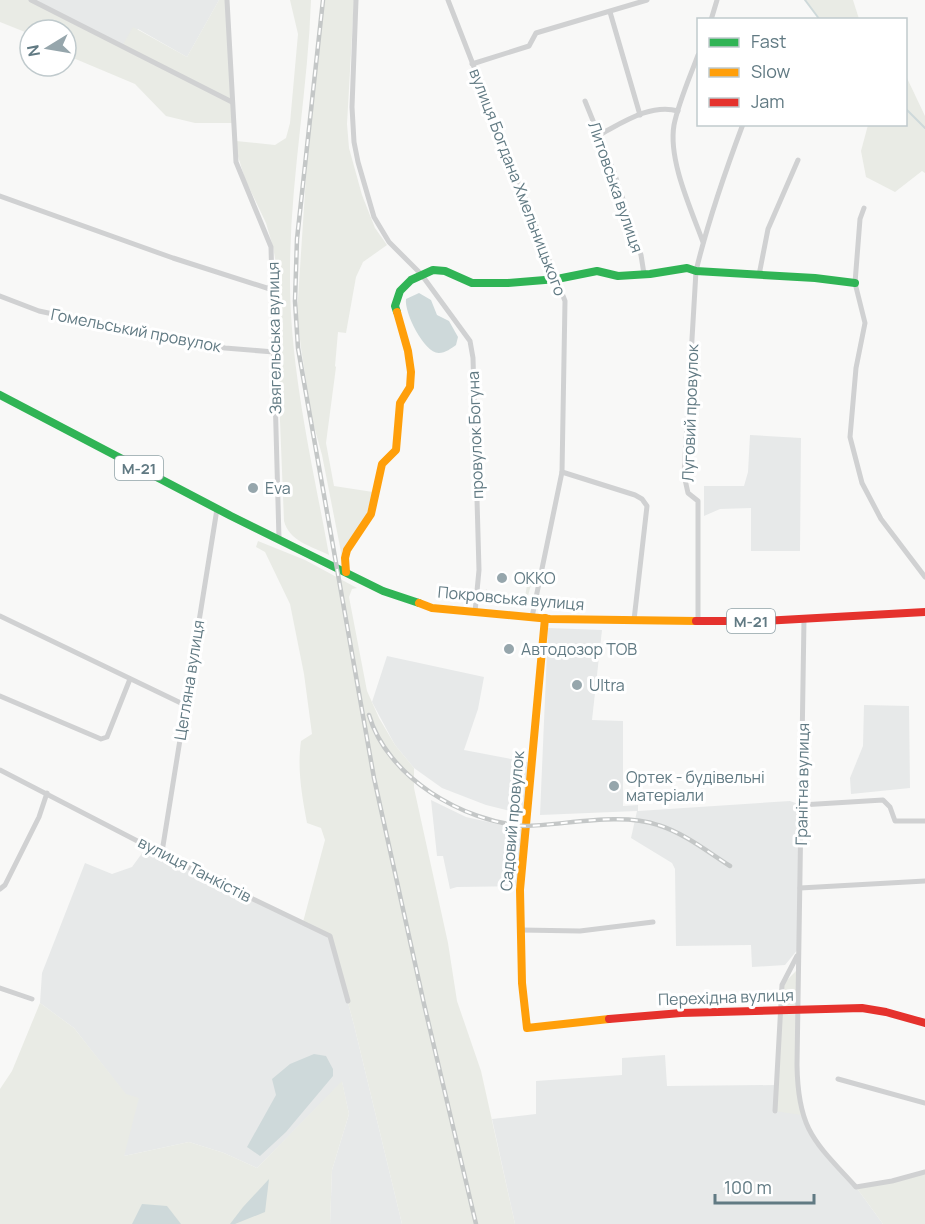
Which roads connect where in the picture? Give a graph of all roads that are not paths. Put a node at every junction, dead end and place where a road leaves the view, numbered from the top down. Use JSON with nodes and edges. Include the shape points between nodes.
{"nodes":[{"id":1,"x":31,"y":0,"type":"edge"},
{"id":2,"x":227,"y":0,"type":"edge"},
{"id":3,"x":356,"y":0,"type":"edge"},
{"id":4,"x":448,"y":0,"type":"edge"},
{"id":5,"x":647,"y":0,"type":"edge"},
{"id":6,"x":717,"y":0,"type":"edge"},
{"id":7,"x":610,"y":12,"type":"junction"},
{"id":8,"x":712,"y":18,"type":"edge"},
{"id":9,"x":697,"y":59,"type":"edge"},
{"id":10,"x":472,"y":64,"type":"junction"},
{"id":11,"x":585,"y":101,"type":"dead end"},
{"id":12,"x":232,"y":102,"type":"junction"},
{"id":13,"x":678,"y":111,"type":"junction"},
{"id":14,"x":640,"y":115,"type":"junction"},
{"id":15,"x":742,"y":126,"type":"edge"},
{"id":16,"x":599,"y":135,"type":"junction"},
{"id":17,"x":798,"y":160,"type":"dead end"},
{"id":18,"x":0,"y":196,"type":"edge"},
{"id":19,"x":864,"y":208,"type":"dead end"},
{"id":20,"x":703,"y":243,"type":"junction"},
{"id":21,"x":696,"y":271,"type":"junction"},
{"id":22,"x":421,"y":274,"type":"junction"},
{"id":23,"x":644,"y":274,"type":"junction"},
{"id":24,"x":759,"y":275,"type":"junction"},
{"id":25,"x":557,"y":279,"type":"junction"},
{"id":26,"x":855,"y":283,"type":"junction"},
{"id":27,"x":273,"y":290,"type":"junction"},
{"id":28,"x":0,"y":296,"type":"edge"},
{"id":29,"x":274,"y":352,"type":"junction"},
{"id":30,"x":0,"y":395,"type":"edge"},
{"id":31,"x":562,"y":472,"type":"junction"},
{"id":32,"x":217,"y":508,"type":"junction"},
{"id":33,"x":279,"y":539,"type":"junction"},
{"id":34,"x":346,"y":572,"type":"junction"},
{"id":35,"x":925,"y":577,"type":"edge"},
{"id":36,"x":925,"y":612,"type":"edge"},
{"id":37,"x":475,"y":613,"type":"junction"},
{"id":38,"x":0,"y":616,"type":"edge"},
{"id":39,"x":532,"y":617,"type":"junction"},
{"id":40,"x":545,"y":618,"type":"junction"},
{"id":41,"x":804,"y":619,"type":"junction"},
{"id":42,"x":634,"y":620,"type":"junction"},
{"id":43,"x":698,"y":621,"type":"junction"},
{"id":44,"x":130,"y":680,"type":"junction"},
{"id":45,"x":0,"y":696,"type":"edge"},
{"id":46,"x":185,"y":705,"type":"junction"},
{"id":47,"x":0,"y":770,"type":"edge"},
{"id":48,"x":47,"y":793,"type":"junction"},
{"id":49,"x":801,"y":805,"type":"junction"},
{"id":50,"x":925,"y":821,"type":"edge"},
{"id":51,"x":162,"y":852,"type":"junction"},
{"id":52,"x":925,"y":881,"type":"edge"},
{"id":53,"x":800,"y":888,"type":"junction"},
{"id":54,"x":0,"y":889,"type":"edge"},
{"id":55,"x":653,"y":922,"type":"dead end"},
{"id":56,"x":521,"y":930,"type":"junction"},
{"id":57,"x":799,"y":948,"type":"junction"},
{"id":58,"x":0,"y":988,"type":"edge"},
{"id":59,"x":32,"y":999,"type":"dead end"},
{"id":60,"x":348,"y":1001,"type":"dead end"},
{"id":61,"x":798,"y":1010,"type":"junction"},
{"id":62,"x":782,"y":1011,"type":"junction"},
{"id":63,"x":925,"y":1023,"type":"edge"},
{"id":64,"x":526,"y":1028,"type":"joint"},
{"id":65,"x":838,"y":1079,"type":"dead end"},
{"id":66,"x":925,"y":1103,"type":"edge"},
{"id":67,"x":775,"y":1111,"type":"dead end"},
{"id":68,"x":925,"y":1172,"type":"edge"}],
"edges":[{"from":1,"to":12,"type":"street"},
{"from":2,"to":12,"type":"street","name":"Звягельська вулиця"},
{"from":3,"to":22,"type":"street","name":"провулок Богуна","via":[[352,107],[358,162],[374,217],[389,242]]},
{"from":4,"to":10,"type":"street","name":"вулиця Богдана Хмельницького"},
{"from":5,"to":7,"type":"street"},
{"from":6,"to":8,"type":"street"},
{"from":7,"to":10,"type":"street","via":[[536,33],[529,46]]},
{"from":7,"to":14,"type":"street"},
{"from":9,"to":13,"type":"street"},
{"from":10,"to":25,"type":"street","name":"вулиця Богдана Хмельницького"},
{"from":11,"to":16,"type":"street","name":"Литовська вулиця"},
{"from":12,"to":27,"type":"street","name":"Звягельська вулиця","via":[[236,162],[271,247]]},
{"from":13,"to":14,"type":"street","via":[[663,109]]},
{"from":13,"to":20,"type":"street","via":[[674,128],[676,163]]},
{"from":14,"to":16,"type":"street"},
{"from":15,"to":20,"type":"street"},
{"from":16,"to":23,"type":"street","name":"Литовська вулиця"},
{"from":17,"to":24,"type":"street","via":[[768,229]]},
{"from":18,"to":27,"type":"street"},
{"from":19,"to":26,"type":"street"},
{"from":20,"to":21,"type":"street"},
{"from":21,"to":23,"type":"main road","via":[[687,268]]},
{"from":21,"to":24,"type":"main road"},
{"from":21,"to":43,"type":"street","name":"Луговий провулок","via":[[684,475],[688,493],[698,501]]},
{"from":22,"to":25,"type":"main road","via":[[445,271],[472,283]]},
{"from":22,"to":34,"type":"main road","via":[[400,291],[395,306],[411,372],[410,387],[400,403],[396,450],[382,464],[371,514],[347,550]]},
{"from":22,"to":37,"type":"street","name":"провулок Богуна","via":[[470,341],[479,570]]},
{"from":23,"to":25,"type":"main road","via":[[618,276],[597,271]]},
{"from":24,"to":26,"type":"main road"},
{"from":25,"to":31,"type":"street","name":"вулиця Богдана Хмельницького","via":[[565,301]]},
{"from":26,"to":35,"type":"street","via":[[865,323],[856,368],[850,437],[862,483],[881,519]]},
{"from":27,"to":29,"type":"street","name":"Звягельська вулиця"},
{"from":28,"to":29,"type":"street","name":"Гомельський провулок","via":[[53,314],[225,348]]},
{"from":29,"to":33,"type":"street","name":"Звягельська вулиця"},
{"from":30,"to":32,"type":"main road","name":"Покровська вулиця","number":"М-21"},
{"from":31,"to":39,"type":"street","name":"вулиця Богдана Хмельницького"},
{"from":31,"to":42,"type":"street","via":[[635,495],[647,506]]},
{"from":32,"to":33,"type":"main road","name":"Покровська вулиця","number":"М-21"},
{"from":32,"to":46,"type":"street","name":"Цегляна вулиця"},
{"from":33,"to":34,"type":"main road","name":"Покровська вулиця","number":"М-21"},
{"from":34,"to":37,"type":"main road","name":"Покровська вулиця","number":"М-21","via":[[407,601]]},
{"from":36,"to":41,"type":"main road","name":"Покровська вулиця","number":"М-21"},
{"from":37,"to":39,"type":"main road","name":"Покровська вулиця","number":"М-21"},
{"from":38,"to":44,"type":"street"},
{"from":39,"to":40,"type":"main road","name":"Покровська вулиця","number":"М-21"},
{"from":40,"to":42,"type":"main road","name":"Покровська вулиця","number":"М-21"},
{"from":40,"to":56,"type":"main road","name":"Садовий провулок","via":[[524,830]]},
{"from":41,"to":43,"type":"main road","name":"Покровська вулиця","number":"М-21"},
{"from":41,"to":49,"type":"street","name":"Гранітна вулиця"},
{"from":42,"to":43,"type":"main road","name":"Покровська вулиця","number":"М-21"},
{"from":44,"to":45,"type":"street","via":[[107,736],[101,739]]},
{"from":44,"to":46,"type":"street"},
{"from":46,"to":51,"type":"street","name":"Цегляна вулиця"},
{"from":47,"to":48,"type":"street","name":"вулиця Танкістів"},
{"from":48,"to":51,"type":"street","name":"вулиця Танкістів"},
{"from":48,"to":54,"type":"street","via":[[39,817]]},
{"from":49,"to":50,"type":"street","via":[[883,800],[894,821]]},
{"from":49,"to":53,"type":"street","name":"Гранітна вулиця"},
{"from":51,"to":60,"type":"street","name":"вулиця Танкістів","via":[[330,936]]},
{"from":52,"to":53,"type":"street"},
{"from":53,"to":57,"type":"street","name":"Гранітна вулиця"},
{"from":55,"to":56,"type":"street","via":[[580,931]]},
{"from":56,"to":64,"type":"main road","name":"Садовий провулок"},
{"from":57,"to":61,"type":"street","name":"Гранітна вулиця"},
{"from":57,"to":62,"type":"street","name":"Гранітна вулиця","via":[[783,985]]},
{"from":58,"to":59,"type":"street"},
{"from":61,"to":62,"type":"main road","name":"Перехідна вулиця"},
{"from":61,"to":63,"type":"main road","name":"Перехідна вулиця","via":[[862,1008]]},
{"from":61,"to":68,"type":"street","name":"Гранітна вулиця","via":[[798,1091],[802,1115],[814,1141],[856,1187]]},
{"from":62,"to":64,"type":"main road","name":"Перехідна вулиця","via":[[658,1014]]},
{"from":62,"to":67,"type":"street","name":"Гранітна вулиця"},
{"from":65,"to":66,"type":"street"}]}
